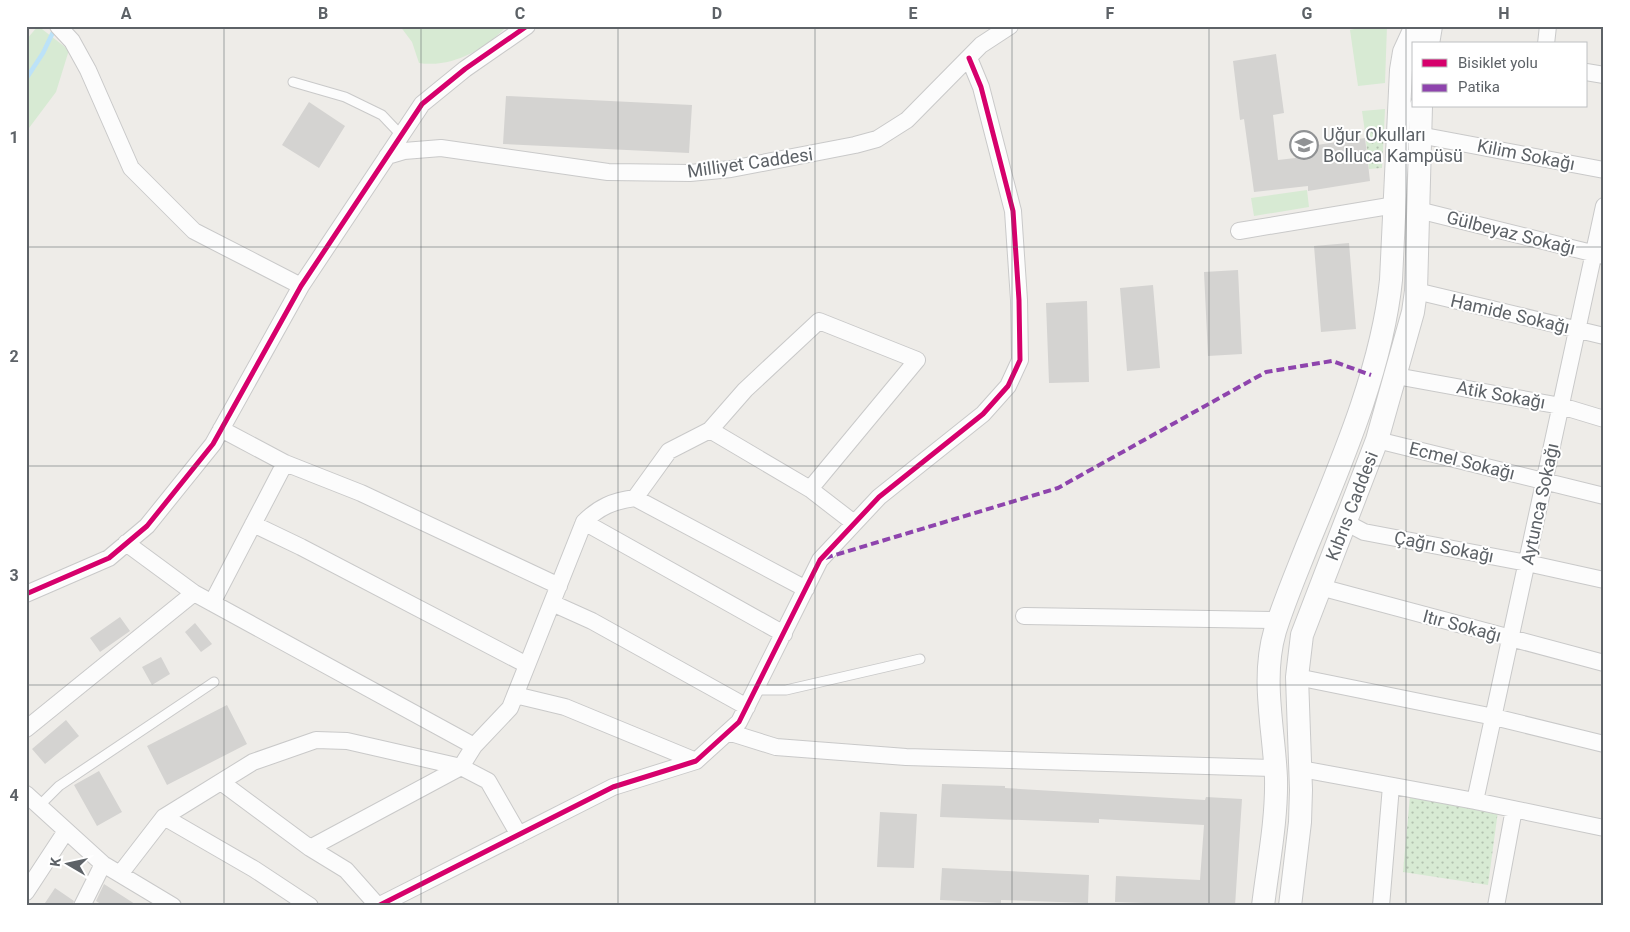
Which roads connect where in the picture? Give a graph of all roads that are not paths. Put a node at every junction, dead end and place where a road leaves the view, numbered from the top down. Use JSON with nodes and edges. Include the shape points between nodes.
{"nodes":[{"id":1,"x":58,"y":26,"type":"edge"},
{"id":2,"x":526,"y":26,"type":"edge"},
{"id":3,"x":1010,"y":26,"type":"edge"},
{"id":4,"x":1416,"y":26,"type":"edge"},
{"id":5,"x":1431,"y":26,"type":"edge"},
{"id":6,"x":1548,"y":26,"type":"edge"},
{"id":7,"x":1428,"y":42,"type":"edge"},
{"id":8,"x":1546,"y":42,"type":"edge"},
{"id":9,"x":969,"y":58,"type":"junction"},
{"id":10,"x":1588,"y":72,"type":"edge"},
{"id":11,"x":1604,"y":75,"type":"edge"},
{"id":12,"x":293,"y":82,"type":"dead end"},
{"id":13,"x":1421,"y":108,"type":"edge"},
{"id":14,"x":401,"y":135,"type":"junction"},
{"id":15,"x":1419,"y":135,"type":"junction"},
{"id":16,"x":387,"y":156,"type":"junction"},
{"id":17,"x":1604,"y":170,"type":"edge"},
{"id":18,"x":1395,"y":205,"type":"junction"},
{"id":19,"x":1604,"y":206,"type":"edge"},
{"id":20,"x":1418,"y":210,"type":"junction"},
{"id":21,"x":1239,"y":231,"type":"dead end"},
{"id":22,"x":1599,"y":255,"type":"edge"},
{"id":23,"x":301,"y":286,"type":"junction"},
{"id":24,"x":1416,"y":291,"type":"junction"},
{"id":25,"x":1577,"y":330,"type":"junction"},
{"id":26,"x":1604,"y":336,"type":"edge"},
{"id":27,"x":1396,"y":376,"type":"junction"},
{"id":28,"x":1561,"y":406,"type":"junction"},
{"id":29,"x":1604,"y":419,"type":"edge"},
{"id":30,"x":221,"y":429,"type":"junction"},
{"id":31,"x":710,"y":430,"type":"junction"},
{"id":32,"x":1378,"y":440,"type":"junction"},
{"id":33,"x":285,"y":463,"type":"junction"},
{"id":34,"x":1544,"y":481,"type":"junction"},
{"id":35,"x":810,"y":489,"type":"junction"},
{"id":36,"x":1604,"y":496,"type":"edge"},
{"id":37,"x":635,"y":498,"type":"junction"},
{"id":38,"x":584,"y":522,"type":"junction"},
{"id":39,"x":1345,"y":522,"type":"junction"},
{"id":40,"x":253,"y":524,"type":"junction"},
{"id":41,"x":854,"y":524,"type":"junction"},
{"id":42,"x":126,"y":543,"type":"junction"},
{"id":43,"x":1527,"y":563,"type":"junction"},
{"id":44,"x":1604,"y":580,"type":"edge"},
{"id":45,"x":559,"y":586,"type":"junction"},
{"id":46,"x":1320,"y":587,"type":"junction"},
{"id":47,"x":806,"y":589,"type":"junction"},
{"id":48,"x":194,"y":593,"type":"junction"},
{"id":49,"x":26,"y":594,"type":"edge"},
{"id":50,"x":212,"y":603,"type":"junction"},
{"id":51,"x":552,"y":603,"type":"junction"},
{"id":52,"x":1024,"y":616,"type":"dead end"},
{"id":53,"x":1279,"y":620,"type":"junction"},
{"id":54,"x":784,"y":634,"type":"junction"},
{"id":55,"x":1510,"y":639,"type":"junction"},
{"id":56,"x":920,"y":659,"type":"dead end"},
{"id":57,"x":1604,"y":663,"type":"edge"},
{"id":58,"x":527,"y":666,"type":"junction"},
{"id":59,"x":1297,"y":677,"type":"junction"},
{"id":60,"x":214,"y":682,"type":"dead end"},
{"id":61,"x":756,"y":690,"type":"junction"},
{"id":62,"x":515,"y":695,"type":"junction"},
{"id":63,"x":747,"y":707,"type":"junction"},
{"id":64,"x":1494,"y":718,"type":"junction"},
{"id":65,"x":26,"y":730,"type":"edge"},
{"id":66,"x":728,"y":732,"type":"junction"},
{"id":67,"x":1604,"y":744,"type":"edge"},
{"id":68,"x":474,"y":746,"type":"junction"},
{"id":69,"x":696,"y":761,"type":"junction"},
{"id":70,"x":461,"y":767,"type":"junction"},
{"id":71,"x":1275,"y":768,"type":"junction"},
{"id":72,"x":1301,"y":769,"type":"junction"},
{"id":73,"x":220,"y":782,"type":"junction"},
{"id":74,"x":1391,"y":786,"type":"junction"},
{"id":75,"x":26,"y":794,"type":"edge"},
{"id":76,"x":1475,"y":801,"type":"junction"},
{"id":77,"x":39,"y":806,"type":"junction"},
{"id":78,"x":1514,"y":810,"type":"junction"},
{"id":79,"x":164,"y":817,"type":"junction"},
{"id":80,"x":1604,"y":828,"type":"edge"},
{"id":81,"x":66,"y":831,"type":"junction"},
{"id":82,"x":519,"y":834,"type":"junction"},
{"id":83,"x":310,"y":848,"type":"junction"},
{"id":84,"x":102,"y":864,"type":"junction"},
{"id":85,"x":120,"y":874,"type":"junction"},
{"id":86,"x":26,"y":892,"type":"edge"},
{"id":87,"x":82,"y":906,"type":"edge"},
{"id":88,"x":173,"y":906,"type":"edge"},
{"id":89,"x":310,"y":906,"type":"edge"},
{"id":90,"x":378,"y":906,"type":"edge"},
{"id":91,"x":1264,"y":906,"type":"edge"},
{"id":92,"x":1290,"y":906,"type":"edge"},
{"id":93,"x":1381,"y":906,"type":"edge"},
{"id":94,"x":1496,"y":906,"type":"edge"}],
"edges":[{"from":1,"to":23,"type":"street","via":[[72,41],[88,70],[131,168],[194,231]]},
{"from":2,"to":14,"type":"street","via":[[422,104]]},
{"from":3,"to":9,"type":"street","name":"Milliyet Caddesi","via":[[995,34]]},
{"from":4,"to":18,"type":"main road","via":[[1404,52],[1401,70]]},
{"from":5,"to":7,"type":"main road"},
{"from":6,"to":8,"type":"street"},
{"from":9,"to":16,"type":"street","name":"Milliyet Caddesi","via":[[907,120],[877,139],[731,169],[690,173],[608,172],[441,148]]},
{"from":9,"to":41,"type":"street","via":[[983,96],[1012,211],[1020,360],[1008,386],[983,414],[879,497]]},
{"from":10,"to":11,"type":"street"},
{"from":12,"to":14,"type":"lane","via":[[345,97],[382,116]]},
{"from":13,"to":15,"type":"main road","name":"Kıbrıs Caddesi"},
{"from":14,"to":16,"type":"street"},
{"from":15,"to":17,"type":"street","name":"Kilim Sokağı"},
{"from":15,"to":20,"type":"main road","name":"Kıbrıs Caddesi"},
{"from":16,"to":23,"type":"street"},
{"from":18,"to":21,"type":"street"},
{"from":18,"to":53,"type":"main road","via":[[1388,314],[1380,352]]},
{"from":19,"to":22,"type":"street","name":"Aytunca Sokağı"},
{"from":20,"to":22,"type":"street","name":"Gülbeyaz Sokağı"},
{"from":20,"to":24,"type":"main road","name":"Kıbrıs Caddesi"},
{"from":22,"to":25,"type":"street","name":"Aytunca Sokağı"},
{"from":23,"to":30,"type":"street"},
{"from":24,"to":25,"type":"street","name":"Hamide Sokağı"},
{"from":24,"to":27,"type":"main road","name":"Kıbrıs Caddesi"},
{"from":25,"to":26,"type":"street","name":"Hamide Sokağı"},
{"from":25,"to":28,"type":"street","name":"Aytunca Sokağı"},
{"from":27,"to":28,"type":"street","name":"Atik Sokağı"},
{"from":27,"to":32,"type":"main road","name":"Kıbrıs Caddesi"},
{"from":28,"to":29,"type":"street","name":"Atik Sokağı"},
{"from":28,"to":34,"type":"street","name":"Aytunca Sokağı"},
{"from":30,"to":33,"type":"street"},
{"from":30,"to":42,"type":"street","via":[[213,444],[147,526]]},
{"from":31,"to":35,"type":"street"},
{"from":31,"to":35,"type":"street","via":[[745,390],[818,321],[917,360]]},
{"from":31,"to":37,"type":"street","via":[[669,452]]},
{"from":32,"to":34,"type":"street","name":"Ecmel Sokağı"},
{"from":32,"to":39,"type":"main road","name":"Kıbrıs Caddesi"},
{"from":33,"to":40,"type":"street"},
{"from":33,"to":45,"type":"street","via":[[361,493]]},
{"from":34,"to":36,"type":"street","name":"Ecmel Sokağı"},
{"from":34,"to":43,"type":"street","name":"Aytunca Sokağı"},
{"from":35,"to":41,"type":"street"},
{"from":37,"to":38,"type":"street","via":[[619,500],[597,509]]},
{"from":37,"to":47,"type":"street"},
{"from":38,"to":45,"type":"street"},
{"from":38,"to":54,"type":"street"},
{"from":39,"to":43,"type":"street","name":"Çağrı Sokağı","via":[[1364,532]]},
{"from":39,"to":46,"type":"main road","name":"Kıbrıs Caddesi"},
{"from":40,"to":50,"type":"street"},
{"from":40,"to":58,"type":"street"},
{"from":41,"to":47,"type":"street","via":[[820,560]]},
{"from":42,"to":48,"type":"street"},
{"from":42,"to":49,"type":"street","via":[[109,558]]},
{"from":43,"to":44,"type":"street","name":"Çağrı Sokağı"},
{"from":43,"to":55,"type":"street","name":"Aytunca Sokağı"},
{"from":45,"to":51,"type":"street"},
{"from":46,"to":55,"type":"street","name":"Itır Sokağı"},
{"from":46,"to":59,"type":"main road","name":"Kıbrıs Caddesi","via":[[1302,635]]},
{"from":47,"to":54,"type":"street"},
{"from":48,"to":50,"type":"street"},
{"from":48,"to":65,"type":"street"},
{"from":50,"to":68,"type":"street"},
{"from":51,"to":58,"type":"street"},
{"from":51,"to":63,"type":"street","via":[[592,621]]},
{"from":52,"to":53,"type":"street"},
{"from":53,"to":71,"type":"main road","via":[[1270,655],[1269,681]]},
{"from":54,"to":61,"type":"street"},
{"from":55,"to":57,"type":"street","name":"Itır Sokağı"},
{"from":55,"to":64,"type":"street","name":"Aytunca Sokağı"},
{"from":56,"to":61,"type":"lane","via":[[786,690]]},
{"from":58,"to":62,"type":"street"},
{"from":59,"to":64,"type":"street"},
{"from":59,"to":72,"type":"main road","name":"Kıbrıs Caddesi"},
{"from":60,"to":77,"type":"lane","via":[[59,786]]},
{"from":61,"to":63,"type":"street"},
{"from":62,"to":68,"type":"street","via":[[510,708]]},
{"from":62,"to":69,"type":"street","via":[[565,707]]},
{"from":63,"to":66,"type":"street","via":[[739,722]]},
{"from":64,"to":67,"type":"street"},
{"from":64,"to":76,"type":"street","name":"Aytunca Sokağı"},
{"from":66,"to":69,"type":"street"},
{"from":66,"to":71,"type":"street","via":[[776,747],[906,757]]},
{"from":68,"to":70,"type":"street"},
{"from":69,"to":82,"type":"street","via":[[613,788]]},
{"from":70,"to":73,"type":"street","via":[[347,741],[316,740],[253,762]]},
{"from":70,"to":82,"type":"street","via":[[488,782]]},
{"from":70,"to":83,"type":"street"},
{"from":71,"to":91,"type":"main road"},
{"from":72,"to":74,"type":"street"},
{"from":72,"to":92,"type":"main road","name":"Kıbrıs Caddesi","via":[[1300,830]]},
{"from":73,"to":79,"type":"street"},
{"from":73,"to":83,"type":"street"},
{"from":74,"to":76,"type":"street"},
{"from":74,"to":93,"type":"street"},
{"from":75,"to":77,"type":"street"},
{"from":76,"to":78,"type":"street"},
{"from":77,"to":81,"type":"street"},
{"from":78,"to":80,"type":"street"},
{"from":78,"to":94,"type":"street"},
{"from":79,"to":85,"type":"street"},
{"from":79,"to":89,"type":"street"},
{"from":81,"to":84,"type":"street"},
{"from":81,"to":86,"type":"street"},
{"from":82,"to":90,"type":"street"},
{"from":83,"to":90,"type":"street","via":[[346,870]]},
{"from":84,"to":85,"type":"street"},
{"from":84,"to":87,"type":"street"},
{"from":85,"to":88,"type":"street"}]}
